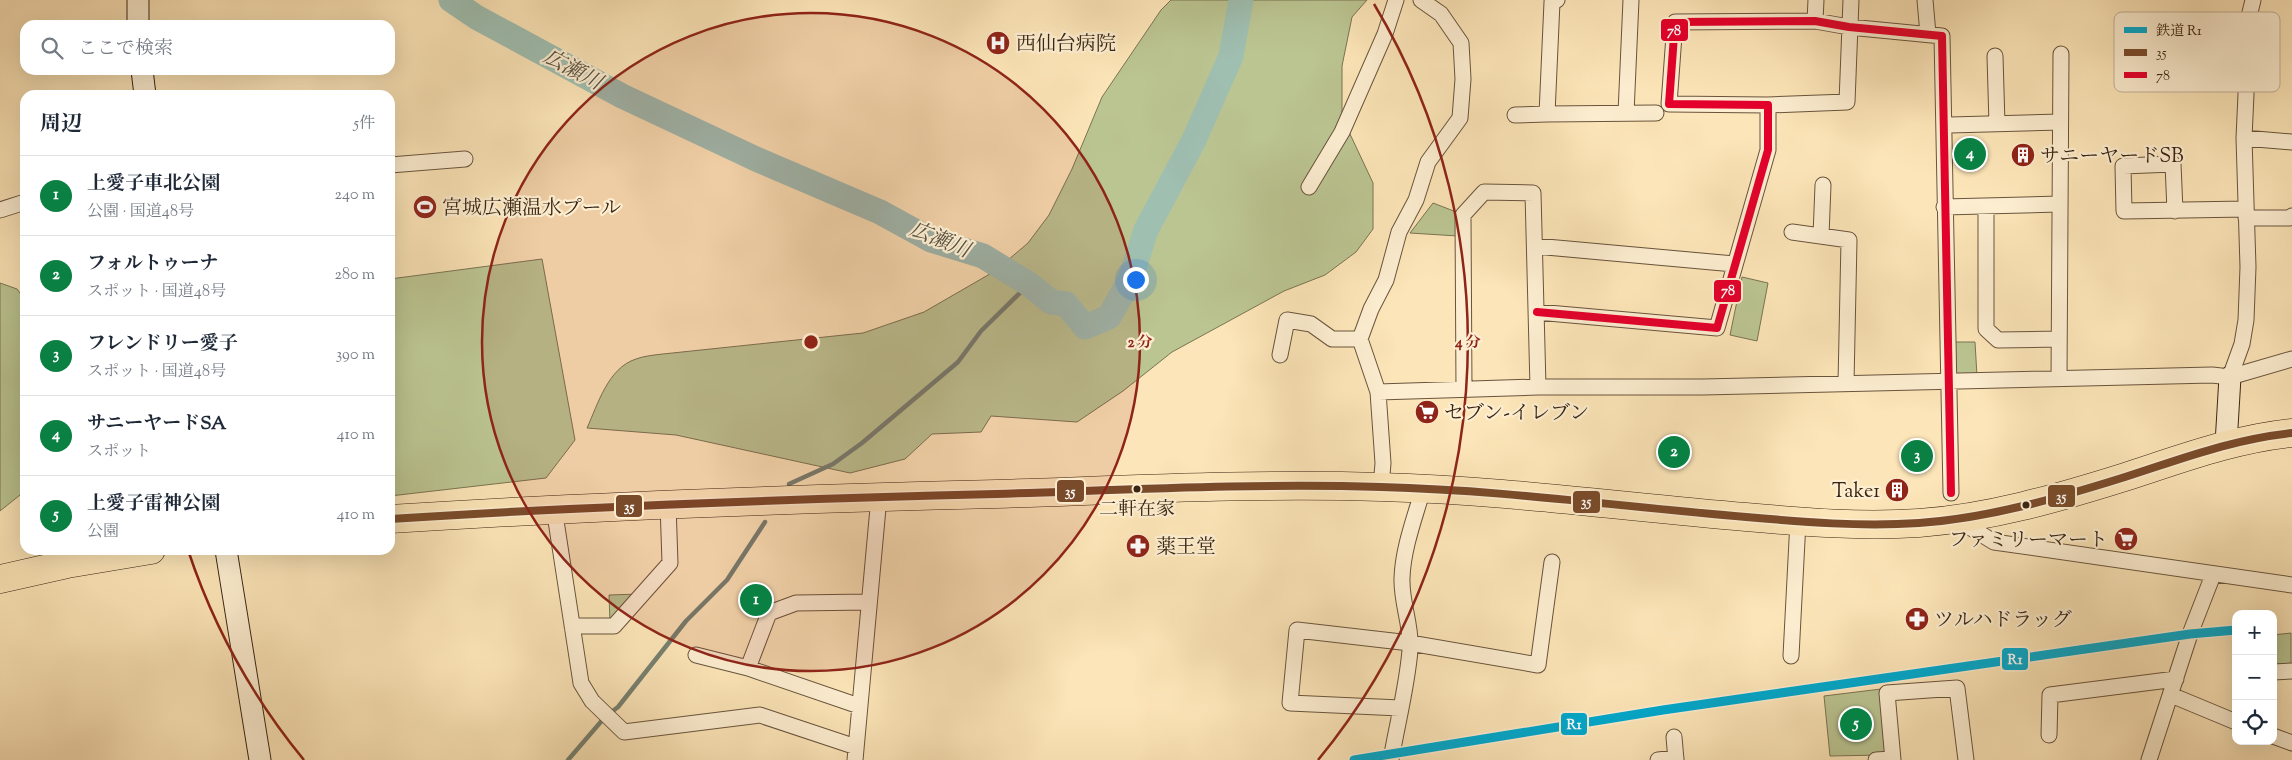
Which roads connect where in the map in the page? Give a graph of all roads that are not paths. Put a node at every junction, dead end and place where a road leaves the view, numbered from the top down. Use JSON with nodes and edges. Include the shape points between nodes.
{"nodes":[{"id":1,"x":138,"y":0,"type":"edge"},
{"id":2,"x":1396,"y":0,"type":"edge"},
{"id":3,"x":1421,"y":0,"type":"edge"},
{"id":4,"x":1557,"y":0,"type":"edge"},
{"id":5,"x":1631,"y":0,"type":"edge"},
{"id":6,"x":1816,"y":0,"type":"edge"},
{"id":7,"x":1850,"y":0,"type":"edge"},
{"id":8,"x":1925,"y":0,"type":"edge"},
{"id":9,"x":138,"y":20,"type":"edge"},
{"id":10,"x":1815,"y":21,"type":"junction"},
{"id":11,"x":1849,"y":27,"type":"junction"},
{"id":12,"x":1928,"y":34,"type":"junction"},
{"id":13,"x":2061,"y":54,"type":"dead end"},
{"id":14,"x":1995,"y":56,"type":"dead end"},
{"id":15,"x":143,"y":75,"type":"edge"},
{"id":16,"x":144,"y":90,"type":"edge"},
{"id":17,"x":2246,"y":92,"type":"edge"},
{"id":18,"x":1768,"y":105,"type":"junction"},
{"id":19,"x":1626,"y":112,"type":"junction"},
{"id":20,"x":1656,"y":112,"type":"dead end"},
{"id":21,"x":1515,"y":114,"type":"dead end"},
{"id":22,"x":1546,"y":114,"type":"junction"},
{"id":23,"x":2060,"y":122,"type":"junction"},
{"id":24,"x":1997,"y":124,"type":"junction"},
{"id":25,"x":1950,"y":125,"type":"dead end"},
{"id":26,"x":2244,"y":138,"type":"junction"},
{"id":27,"x":2292,"y":142,"type":"edge"},
{"id":28,"x":466,"y":159,"type":"dead end"},
{"id":29,"x":395,"y":165,"type":"edge"},
{"id":30,"x":1822,"y":184,"type":"dead end"},
{"id":31,"x":1309,"y":187,"type":"dead end"},
{"id":32,"x":20,"y":204,"type":"edge"},
{"id":33,"x":2060,"y":204,"type":"junction"},
{"id":34,"x":1986,"y":206,"type":"junction"},
{"id":35,"x":1944,"y":207,"type":"junction"},
{"id":36,"x":0,"y":210,"type":"edge"},
{"id":37,"x":2175,"y":211,"type":"junction"},
{"id":38,"x":2246,"y":213,"type":"junction"},
{"id":39,"x":2292,"y":216,"type":"edge"},
{"id":40,"x":1792,"y":232,"type":"dead end"},
{"id":41,"x":1821,"y":236,"type":"junction"},
{"id":42,"x":1535,"y":246,"type":"junction"},
{"id":43,"x":1734,"y":264,"type":"junction"},
{"id":44,"x":1537,"y":312,"type":"junction"},
{"id":45,"x":1360,"y":339,"type":"junction"},
{"id":46,"x":2059,"y":339,"type":"junction"},
{"id":47,"x":1280,"y":355,"type":"dead end"},
{"id":48,"x":2292,"y":359,"type":"edge"},
{"id":49,"x":2230,"y":377,"type":"junction"},
{"id":50,"x":2059,"y":379,"type":"junction"},
{"id":51,"x":1947,"y":382,"type":"junction"},
{"id":52,"x":1846,"y":383,"type":"junction"},
{"id":53,"x":1538,"y":387,"type":"junction"},
{"id":54,"x":1464,"y":389,"type":"junction"},
{"id":55,"x":1378,"y":392,"type":"junction"},
{"id":56,"x":2292,"y":433,"type":"edge"},
{"id":57,"x":2226,"y":444,"type":"junction"},
{"id":58,"x":1381,"y":487,"type":"junction"},
{"id":59,"x":1423,"y":489,"type":"junction"},
{"id":60,"x":1951,"y":493,"type":"dead end"},
{"id":61,"x":878,"y":497,"type":"junction"},
{"id":62,"x":668,"y":504,"type":"junction"},
{"id":63,"x":554,"y":508,"type":"junction"},
{"id":64,"x":395,"y":519,"type":"edge"},
{"id":65,"x":1957,"y":520,"type":"junction"},
{"id":66,"x":1798,"y":521,"type":"junction"},
{"id":67,"x":121,"y":555,"type":"edge"},
{"id":68,"x":227,"y":555,"type":"edge"},
{"id":69,"x":1552,"y":562,"type":"dead end"},
{"id":70,"x":2213,"y":574,"type":"junction"},
{"id":71,"x":0,"y":579,"type":"edge"},
{"id":72,"x":2292,"y":585,"type":"edge"},
{"id":73,"x":868,"y":602,"type":"junction"},
{"id":74,"x":572,"y":626,"type":"junction"},
{"id":75,"x":1410,"y":643,"type":"junction"},
{"id":76,"x":696,"y":654,"type":"dead end"},
{"id":77,"x":1791,"y":656,"type":"dead end"},
{"id":78,"x":748,"y":668,"type":"junction"},
{"id":79,"x":2292,"y":671,"type":"edge"},
{"id":80,"x":2277,"y":672,"type":"edge"},
{"id":81,"x":2176,"y":679,"type":"junction"},
{"id":82,"x":2171,"y":695,"type":"junction"},
{"id":83,"x":859,"y":706,"type":"junction"},
{"id":84,"x":1400,"y":708,"type":"junction"},
{"id":85,"x":2232,"y":720,"type":"edge"},
{"id":86,"x":2049,"y":735,"type":"dead end"},
{"id":87,"x":1674,"y":737,"type":"dead end"},
{"id":88,"x":2277,"y":737,"type":"edge"},
{"id":89,"x":2292,"y":743,"type":"edge"},
{"id":90,"x":855,"y":754,"type":"edge"},
{"id":91,"x":1676,"y":759,"type":"edge"},
{"id":92,"x":1892,"y":759,"type":"edge"},
{"id":93,"x":260,"y":760,"type":"edge"},
{"id":94,"x":1390,"y":760,"type":"edge"},
{"id":95,"x":1658,"y":760,"type":"edge"},
{"id":96,"x":1876,"y":760,"type":"edge"},
{"id":97,"x":1966,"y":760,"type":"edge"},
{"id":98,"x":2149,"y":760,"type":"edge"}],
"edges":[{"from":1,"to":9,"type":"street"},
{"from":2,"to":31,"type":"street","via":[[1385,34],[1342,132]]},
{"from":3,"to":45,"type":"street","via":[[1441,14],[1461,43],[1460,118],[1428,162],[1416,200],[1398,232],[1386,280]]},
{"from":4,"to":22,"type":"street","via":[[1552,2]]},
{"from":5,"to":19,"type":"street"},
{"from":6,"to":10,"type":"street"},
{"from":7,"to":11,"type":"street"},
{"from":8,"to":12,"type":"street"},
{"from":10,"to":11,"type":"street"},
{"from":10,"to":18,"type":"street","via":[[1675,22],[1669,104]]},
{"from":11,"to":12,"type":"street"},
{"from":11,"to":18,"type":"street","via":[[1847,102]]},
{"from":12,"to":35,"type":"street","via":[[1942,36]]},
{"from":13,"to":23,"type":"street"},
{"from":14,"to":24,"type":"street"},
{"from":15,"to":16,"type":"street"},
{"from":17,"to":26,"type":"street"},
{"from":18,"to":43,"type":"street","via":[[1768,150]]},
{"from":19,"to":20,"type":"street"},
{"from":19,"to":22,"type":"street"},
{"from":21,"to":22,"type":"street"},
{"from":23,"to":24,"type":"street"},
{"from":23,"to":33,"type":"street"},
{"from":24,"to":25,"type":"street"},
{"from":26,"to":27,"type":"street"},
{"from":26,"to":38,"type":"street"},
{"from":28,"to":29,"type":"street"},
{"from":30,"to":41,"type":"street"},
{"from":32,"to":36,"type":"street"},
{"from":33,"to":34,"type":"street"},
{"from":33,"to":46,"type":"street"},
{"from":34,"to":35,"type":"street"},
{"from":34,"to":46,"type":"street","via":[[1986,330],[1998,340]]},
{"from":35,"to":51,"type":"street"},
{"from":37,"to":37,"type":"street","via":[[2124,211],[2123,166],[2173,164]]},
{"from":37,"to":38,"type":"street"},
{"from":38,"to":39,"type":"street"},
{"from":38,"to":49,"type":"street","via":[[2246,320],[2242,344]]},
{"from":40,"to":41,"type":"street"},
{"from":41,"to":52,"type":"street","via":[[1850,240]]},
{"from":42,"to":43,"type":"street"},
{"from":42,"to":44,"type":"street"},
{"from":42,"to":54,"type":"street","via":[[1532,193],[1484,192],[1463,215]]},
{"from":43,"to":44,"type":"street","via":[[1716,328]]},
{"from":44,"to":53,"type":"street"},
{"from":45,"to":47,"type":"street","via":[[1332,339],[1311,324],[1287,320]]},
{"from":45,"to":55,"type":"street"},
{"from":46,"to":50,"type":"street"},
{"from":48,"to":49,"type":"street"},
{"from":49,"to":50,"type":"street"},
{"from":49,"to":57,"type":"street"},
{"from":50,"to":51,"type":"street"},
{"from":51,"to":52,"type":"street"},
{"from":51,"to":60,"type":"street"},
{"from":52,"to":53,"type":"street"},
{"from":53,"to":54,"type":"street"},
{"from":54,"to":55,"type":"street"},
{"from":55,"to":58,"type":"street"},
{"from":56,"to":57,"type":"highway"},
{"from":57,"to":65,"type":"highway","via":[[2056,498]]},
{"from":58,"to":59,"type":"highway"},
{"from":58,"to":61,"type":"highway","via":[[1247,487]]},
{"from":59,"to":66,"type":"highway"},
{"from":59,"to":75,"type":"street","via":[[1410,532],[1402,578]]},
{"from":61,"to":62,"type":"highway"},
{"from":61,"to":73,"type":"street"},
{"from":62,"to":63,"type":"highway"},
{"from":62,"to":74,"type":"street","via":[[670,563],[614,626]]},
{"from":63,"to":64,"type":"highway"},
{"from":63,"to":74,"type":"street"},
{"from":65,"to":66,"type":"highway","via":[[1849,525]]},
{"from":65,"to":70,"type":"street","via":[[1994,542]]},
{"from":66,"to":77,"type":"street"},
{"from":67,"to":71,"type":"highway"},
{"from":68,"to":93,"type":"street"},
{"from":69,"to":75,"type":"street","via":[[1538,666]]},
{"from":70,"to":72,"type":"street"},
{"from":70,"to":81,"type":"street"},
{"from":73,"to":78,"type":"street","via":[[796,603],[769,613]]},
{"from":73,"to":83,"type":"street"},
{"from":74,"to":90,"type":"street","via":[[581,684],[592,701],[624,732],[760,715]]},
{"from":75,"to":84,"type":"street"},
{"from":75,"to":84,"type":"street","via":[[1297,630],[1290,703]]},
{"from":76,"to":78,"type":"street"},
{"from":78,"to":83,"type":"street"},
{"from":79,"to":80,"type":"street"},
{"from":81,"to":82,"type":"street"},
{"from":81,"to":86,"type":"street","via":[[2050,695]]},
{"from":82,"to":85,"type":"street"},
{"from":82,"to":98,"type":"street"},
{"from":83,"to":90,"type":"street"},
{"from":84,"to":94,"type":"street"},
{"from":87,"to":91,"type":"street"},
{"from":88,"to":89,"type":"street"},
{"from":91,"to":95,"type":"street"},
{"from":92,"to":96,"type":"street"},
{"from":92,"to":97,"type":"street","via":[[1886,694],[1957,688]]}]}
